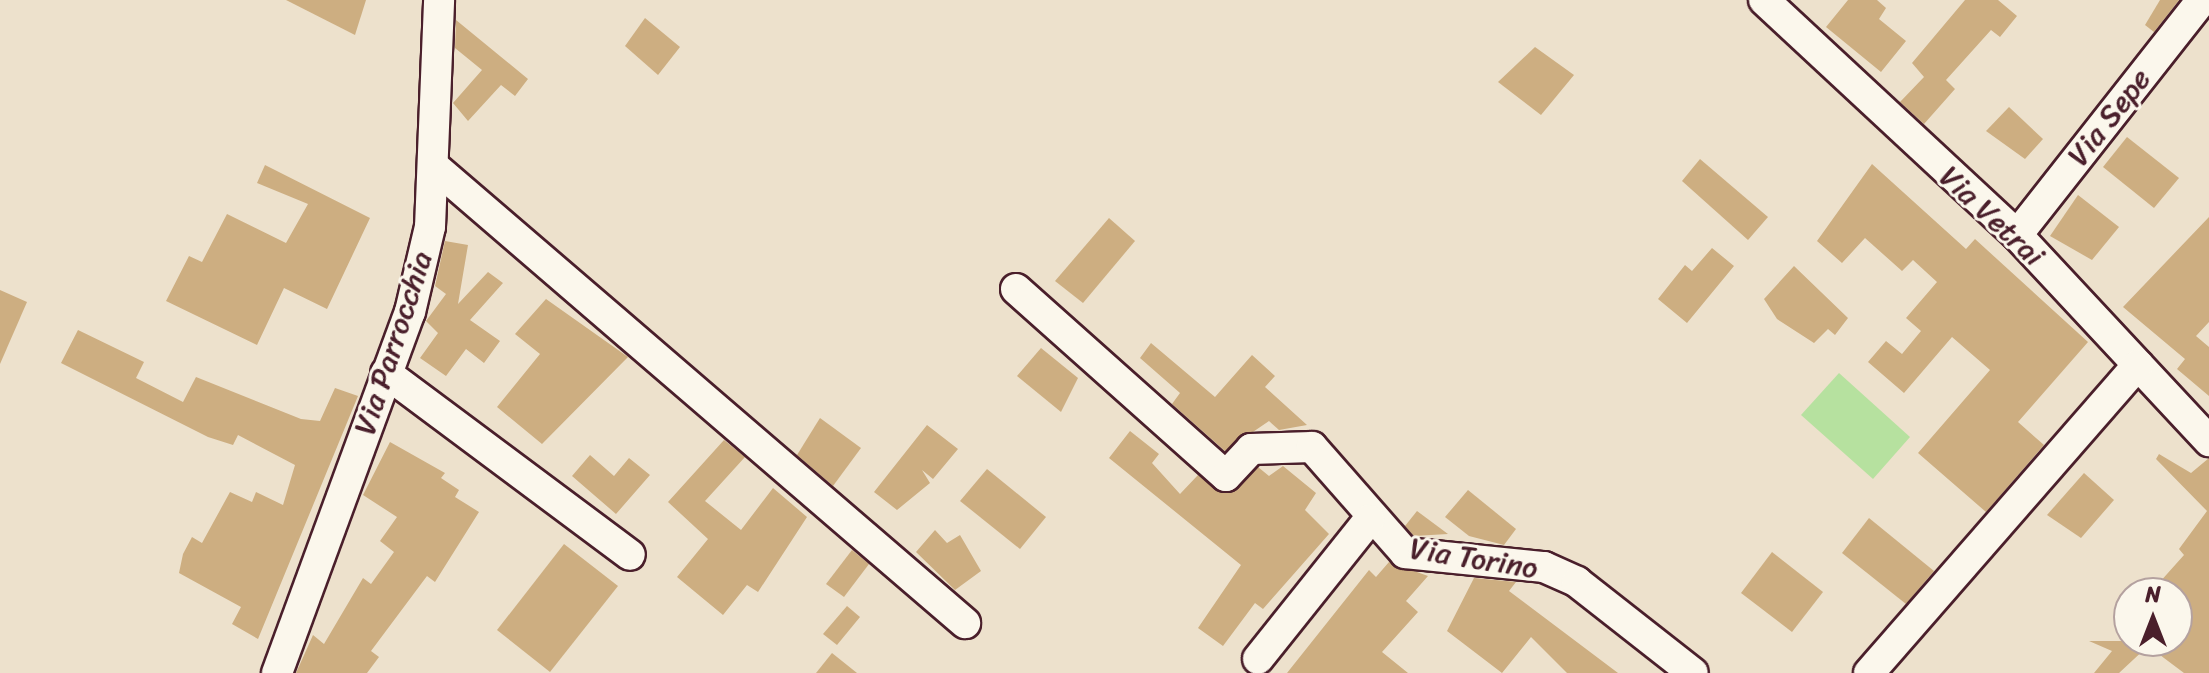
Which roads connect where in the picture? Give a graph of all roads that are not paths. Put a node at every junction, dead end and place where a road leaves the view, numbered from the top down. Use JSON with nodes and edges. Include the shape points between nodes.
{"nodes":[{"id":1,"x":439,"y":0,"type":"edge"},
{"id":2,"x":1764,"y":0,"type":"edge"},
{"id":3,"x":2202,"y":0,"type":"edge"},
{"id":4,"x":436,"y":168,"type":"junction"},
{"id":5,"x":2017,"y":235,"type":"junction"},
{"id":6,"x":1016,"y":289,"type":"dead end"},
{"id":7,"x":2138,"y":365,"type":"junction"},
{"id":8,"x":386,"y":373,"type":"junction"},
{"id":9,"x":2209,"y":441,"type":"edge"},
{"id":10,"x":1369,"y":520,"type":"junction"},
{"id":11,"x":630,"y":555,"type":"dead end"},
{"id":12,"x":965,"y":623,"type":"dead end"},
{"id":13,"x":1258,"y":659,"type":"dead end"},
{"id":14,"x":277,"y":673,"type":"edge"},
{"id":15,"x":1693,"y":673,"type":"edge"},
{"id":16,"x":1869,"y":673,"type":"edge"}],
"edges":[{"from":1,"to":4,"type":"street","name":"Via Parrocchia"},
{"from":2,"to":5,"type":"street","name":"Via Vetrai"},
{"from":3,"to":5,"type":"street","name":"Via Sepe"},
{"from":4,"to":8,"type":"street","name":"Via Parrocchia","via":[[430,227]]},
{"from":4,"to":12,"type":"street"},
{"from":5,"to":7,"type":"street","name":"Via Vetrai"},
{"from":6,"to":10,"type":"street","name":"Via Torino","via":[[1226,476],[1251,449],[1312,447],[1334,465]]},
{"from":7,"to":9,"type":"street","name":"Via Vetrai"},
{"from":7,"to":16,"type":"street"},
{"from":8,"to":11,"type":"street"},
{"from":8,"to":14,"type":"street","name":"Via Parrocchia"},
{"from":10,"to":13,"type":"street"},
{"from":10,"to":15,"type":"street","name":"Via Torino","via":[[1405,553],[1507,559],[1577,582]]}]}
